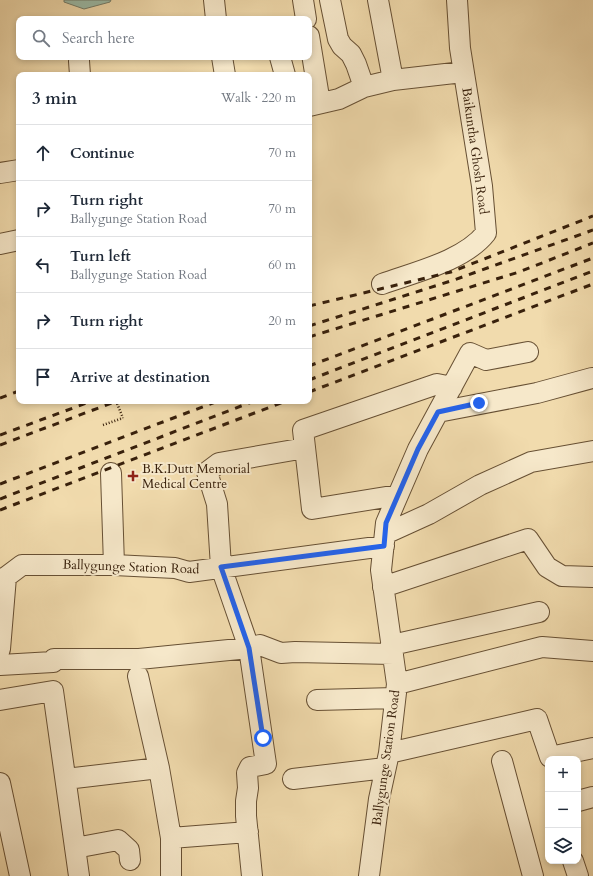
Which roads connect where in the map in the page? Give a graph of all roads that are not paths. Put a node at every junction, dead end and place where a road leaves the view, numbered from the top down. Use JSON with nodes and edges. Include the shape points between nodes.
{"nodes":[{"id":1,"x":214,"y":0,"type":"edge"},
{"id":2,"x":303,"y":0,"type":"edge"},
{"id":3,"x":330,"y":0,"type":"edge"},
{"id":4,"x":378,"y":0,"type":"edge"},
{"id":5,"x":457,"y":0,"type":"edge"},
{"id":6,"x":216,"y":16,"type":"edge"},
{"id":7,"x":306,"y":16,"type":"edge"},
{"id":8,"x":222,"y":60,"type":"edge"},
{"id":9,"x":281,"y":60,"type":"edge"},
{"id":10,"x":311,"y":60,"type":"edge"},
{"id":11,"x":224,"y":72,"type":"edge"},
{"id":12,"x":284,"y":72,"type":"edge"},
{"id":13,"x":463,"y":72,"type":"junction"},
{"id":14,"x":393,"y":80,"type":"junction"},
{"id":15,"x":364,"y":87,"type":"junction"},
{"id":16,"x":315,"y":105,"type":"edge"},
{"id":17,"x":16,"y":170,"type":"edge"},
{"id":18,"x":0,"y":173,"type":"edge"},
{"id":19,"x":16,"y":241,"type":"edge"},
{"id":20,"x":0,"y":244,"type":"edge"},
{"id":21,"x":382,"y":284,"type":"dead end"},
{"id":22,"x":528,"y":352,"type":"dead end"},
{"id":23,"x":592,"y":378,"type":"dead end"},
{"id":24,"x":452,"y":387,"type":"junction"},
{"id":25,"x":438,"y":412,"type":"junction"},
{"id":26,"x":305,"y":448,"type":"junction"},
{"id":27,"x":593,"y":451,"type":"edge"},
{"id":28,"x":111,"y":473,"type":"dead end"},
{"id":29,"x":398,"y":495,"type":"junction"},
{"id":30,"x":384,"y":540,"type":"junction"},
{"id":31,"x":114,"y":565,"type":"junction"},
{"id":32,"x":221,"y":567,"type":"junction"},
{"id":33,"x":593,"y":577,"type":"edge"},
{"id":34,"x":3,"y":578,"type":"edge"},
{"id":35,"x":383,"y":587,"type":"junction"},
{"id":36,"x":539,"y":612,"type":"dead end"},
{"id":37,"x":249,"y":648,"type":"junction"},
{"id":38,"x":0,"y":649,"type":"edge"},
{"id":39,"x":392,"y":649,"type":"junction"},
{"id":40,"x":593,"y":651,"type":"edge"},
{"id":41,"x":0,"y":664,"type":"edge"},
{"id":42,"x":138,"y":676,"type":"dead end"},
{"id":43,"x":396,"y":691,"type":"junction"},
{"id":44,"x":0,"y":700,"type":"edge"},
{"id":45,"x":317,"y":700,"type":"dead end"},
{"id":46,"x":593,"y":748,"type":"edge"},
{"id":47,"x":387,"y":760,"type":"junction"},
{"id":48,"x":502,"y":761,"type":"dead end"},
{"id":49,"x":159,"y":768,"type":"junction"},
{"id":50,"x":66,"y":779,"type":"junction"},
{"id":51,"x":293,"y":779,"type":"dead end"},
{"id":52,"x":0,"y":783,"type":"edge"},
{"id":53,"x":593,"y":797,"type":"edge"},
{"id":54,"x":581,"y":800,"type":"edge"},
{"id":55,"x":3,"y":815,"type":"edge"},
{"id":56,"x":248,"y":832,"type":"junction"},
{"id":57,"x":171,"y":838,"type":"junction"},
{"id":58,"x":75,"y":848,"type":"junction"},
{"id":59,"x":130,"y":860,"type":"dead end"},
{"id":60,"x":574,"y":864,"type":"edge"},
{"id":61,"x":20,"y":876,"type":"edge"},
{"id":62,"x":79,"y":876,"type":"edge"},
{"id":63,"x":171,"y":876,"type":"edge"},
{"id":64,"x":252,"y":876,"type":"edge"},
{"id":65,"x":369,"y":876,"type":"edge"},
{"id":66,"x":533,"y":876,"type":"edge"},
{"id":67,"x":578,"y":876,"type":"edge"}],
"edges":[{"from":1,"to":6,"type":"street"},
{"from":2,"to":7,"type":"street"},
{"from":3,"to":15,"type":"street","via":[[338,39],[351,54]]},
{"from":4,"to":14,"type":"street"},
{"from":5,"to":13,"type":"street","name":"Baikuntha Ghosh Road"},
{"from":8,"to":11,"type":"street"},
{"from":9,"to":12,"type":"street"},
{"from":10,"to":16,"type":"street"},
{"from":13,"to":14,"type":"street"},
{"from":13,"to":21,"type":"street","name":"Baikuntha Ghosh Road","via":[[482,186],[486,233],[454,258]]},
{"from":14,"to":15,"type":"street"},
{"from":15,"to":16,"type":"street","via":[[339,99]]},
{"from":17,"to":18,"type":"street"},
{"from":19,"to":20,"type":"street"},
{"from":22,"to":24,"type":"street","name":"Ballygunge Station Road","via":[[486,360],[470,353]]},
{"from":23,"to":25,"type":"street","via":[[537,393]]},
{"from":24,"to":25,"type":"street","name":"Ballygunge Station Road"},
{"from":24,"to":26,"type":"street","via":[[437,384],[303,430]]},
{"from":25,"to":29,"type":"street","name":"Ballygunge Station Road"},
{"from":26,"to":29,"type":"street","via":[[312,508]]},
{"from":26,"to":32,"type":"street","via":[[219,463],[207,472],[217,504]]},
{"from":27,"to":30,"type":"street","via":[[531,462],[480,485]]},
{"from":28,"to":31,"type":"street"},
{"from":29,"to":30,"type":"street","name":"Ballygunge Station Road","via":[[386,523]]},
{"from":30,"to":32,"type":"street","name":"Ballygunge Station Road"},
{"from":30,"to":35,"type":"street","name":"Ballygunge Station Road","via":[[381,570]]},
{"from":31,"to":32,"type":"street","name":"Ballygunge Station Road","via":[[175,568],[189,572]]},
{"from":31,"to":34,"type":"street","name":"Ballygunge Station Road","via":[[22,565]]},
{"from":32,"to":37,"type":"street"},
{"from":33,"to":35,"type":"street","via":[[562,576],[547,567],[528,540]]},
{"from":34,"to":38,"type":"street"},
{"from":35,"to":39,"type":"street","name":"Ballygunge Station Road"},
{"from":36,"to":39,"type":"street"},
{"from":37,"to":39,"type":"street","via":[[260,645],[281,653]]},
{"from":37,"to":41,"type":"street","via":[[139,659],[54,659],[52,662]]},
{"from":37,"to":56,"type":"street","via":[[266,764],[250,767],[247,773]]},
{"from":39,"to":43,"type":"street","name":"Ballygunge Station Road"},
{"from":40,"to":43,"type":"street","via":[[542,647]]},
{"from":42,"to":49,"type":"street"},
{"from":43,"to":45,"type":"street"},
{"from":43,"to":47,"type":"street","name":"Ballygunge Station Road"},
{"from":44,"to":50,"type":"street","via":[[53,691]]},
{"from":46,"to":47,"type":"street","via":[[550,757],[538,719]]},
{"from":47,"to":51,"type":"street"},
{"from":47,"to":65,"type":"street","name":"Ballygunge Station Road"},
{"from":48,"to":66,"type":"street"},
{"from":49,"to":50,"type":"street"},
{"from":49,"to":57,"type":"street"},
{"from":50,"to":58,"type":"street"},
{"from":52,"to":55,"type":"street"},
{"from":53,"to":54,"type":"street"},
{"from":55,"to":61,"type":"street"},
{"from":56,"to":57,"type":"street"},
{"from":56,"to":64,"type":"street"},
{"from":57,"to":63,"type":"street"},
{"from":58,"to":59,"type":"street","via":[[118,840],[129,850]]},
{"from":58,"to":62,"type":"street"},
{"from":60,"to":67,"type":"street"}]}
